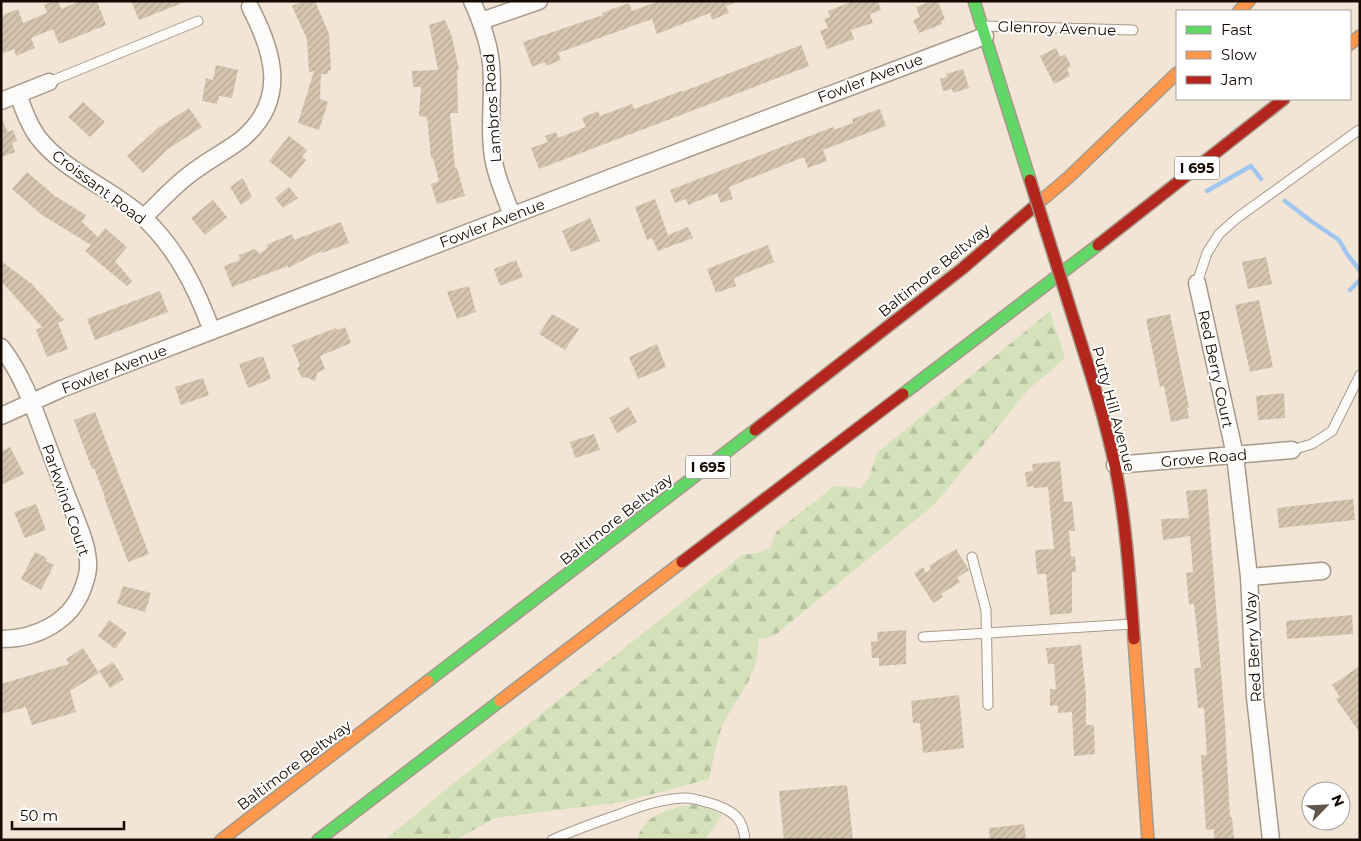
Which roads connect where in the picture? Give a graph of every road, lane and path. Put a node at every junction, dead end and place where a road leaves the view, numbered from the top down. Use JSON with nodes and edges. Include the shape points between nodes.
{"nodes":[{"id":1,"x":472,"y":1,"type":"edge"},
{"id":2,"x":540,"y":1,"type":"edge"},
{"id":3,"x":974,"y":1,"type":"edge"},
{"id":4,"x":1249,"y":1,"type":"edge"},
{"id":5,"x":250,"y":7,"type":"dead end"},
{"id":6,"x":1240,"y":10,"type":"edge"},
{"id":7,"x":481,"y":21,"type":"junction"},
{"id":8,"x":198,"y":22,"type":"dead end"},
{"id":9,"x":1134,"y":30,"type":"dead end"},
{"id":10,"x":983,"y":31,"type":"junction"},
{"id":11,"x":1176,"y":73,"type":"edge"},
{"id":12,"x":49,"y":82,"type":"joint"},
{"id":13,"x":18,"y":94,"type":"junction"},
{"id":14,"x":1283,"y":100,"type":"edge"},
{"id":15,"x":1,"y":101,"type":"edge"},
{"id":16,"x":1359,"y":130,"type":"edge"},
{"id":17,"x":512,"y":216,"type":"junction"},
{"id":18,"x":143,"y":218,"type":"junction"},
{"id":19,"x":1197,"y":283,"type":"joint"},
{"id":20,"x":212,"y":331,"type":"junction"},
{"id":21,"x":1,"y":346,"type":"edge"},
{"id":22,"x":1360,"y":375,"type":"edge"},
{"id":23,"x":30,"y":402,"type":"junction"},
{"id":24,"x":1,"y":416,"type":"edge"},
{"id":25,"x":1292,"y":450,"type":"joint"},
{"id":26,"x":1235,"y":455,"type":"junction"},
{"id":27,"x":1115,"y":465,"type":"junction"},
{"id":28,"x":972,"y":557,"type":"dead end"},
{"id":29,"x":1322,"y":571,"type":"dead end"},
{"id":30,"x":1249,"y":577,"type":"junction"},
{"id":31,"x":1133,"y":624,"type":"junction"},
{"id":32,"x":987,"y":632,"type":"junction"},
{"id":33,"x":923,"y":637,"type":"dead end"},
{"id":34,"x":1,"y":639,"type":"edge"},
{"id":35,"x":988,"y":705,"type":"dead end"},
{"id":36,"x":221,"y":840,"type":"edge"},
{"id":37,"x":318,"y":840,"type":"edge"},
{"id":38,"x":552,"y":840,"type":"edge"},
{"id":39,"x":745,"y":840,"type":"edge"},
{"id":40,"x":1148,"y":840,"type":"edge"},
{"id":41,"x":1271,"y":840,"type":"edge"}],
"edges":[{"from":1,"to":7,"type":"street","name":"Lambros Road"},
{"from":2,"to":7,"type":"street"},
{"from":3,"to":10,"type":"main road","name":"Putty Hill Avenue"},
{"from":4,"to":6,"type":"main road"},
{"from":5,"to":18,"type":"street","via":[[271,56],[272,84],[264,110],[242,139],[196,169]]},
{"from":7,"to":17,"type":"street","name":"Lambros Road","via":[[491,64],[492,151]]},
{"from":8,"to":12,"type":"lane"},
{"from":9,"to":10,"type":"lane","name":"Glenroy Avenue"},
{"from":10,"to":17,"type":"street","name":"Fowler Avenue"},
{"from":10,"to":27,"type":"main road","name":"Putty Hill Avenue","bridge":true,"via":[[1068,298]]},
{"from":11,"to":36,"type":"main road","name":"Baltimore Beltway","number":"I 695","via":[[1069,177],[963,268]]},
{"from":12,"to":13,"type":"street"},
{"from":13,"to":15,"type":"street"},
{"from":13,"to":18,"type":"street","name":"Croissant Road","via":[[26,118],[48,148]]},
{"from":14,"to":37,"type":"main road","number":"I 695","via":[[1109,237]]},
{"from":16,"to":19,"type":"lane","via":[[1218,234],[1207,253]]},
{"from":17,"to":20,"type":"street","name":"Fowler Avenue"},
{"from":18,"to":20,"type":"street","name":"Croissant Road","via":[[178,258]]},
{"from":19,"to":26,"type":"street","name":"Red Berry Court"},
{"from":20,"to":23,"type":"street","name":"Fowler Avenue"},
{"from":21,"to":23,"type":"street","name":"Parkwind Court","via":[[15,367]]},
{"from":22,"to":25,"type":"lane","via":[[1332,430],[1312,444]]},
{"from":23,"to":24,"type":"street","name":"Fowler Avenue"},
{"from":23,"to":34,"type":"street","name":"Parkwind Court","via":[[81,531],[88,564],[81,594],[64,617],[30,635]]},
{"from":25,"to":26,"type":"street","name":"Grove Road"},
{"from":26,"to":27,"type":"street","name":"Grove Road"},
{"from":26,"to":30,"type":"street","name":"Red Berry Way"},
{"from":27,"to":31,"type":"main road","name":"Putty Hill Avenue","via":[[1124,522]]},
{"from":28,"to":32,"type":"lane","via":[[986,610]]},
{"from":29,"to":30,"type":"street"},
{"from":30,"to":41,"type":"street","name":"Red Berry Way","via":[[1254,697]]},
{"from":31,"to":32,"type":"lane"},
{"from":31,"to":40,"type":"main road","name":"Putty Hill Avenue"},
{"from":32,"to":33,"type":"lane"},
{"from":32,"to":35,"type":"lane"},
{"from":38,"to":39,"type":"lane","via":[[660,800],[685,798],[732,811],[744,826]]}]}
